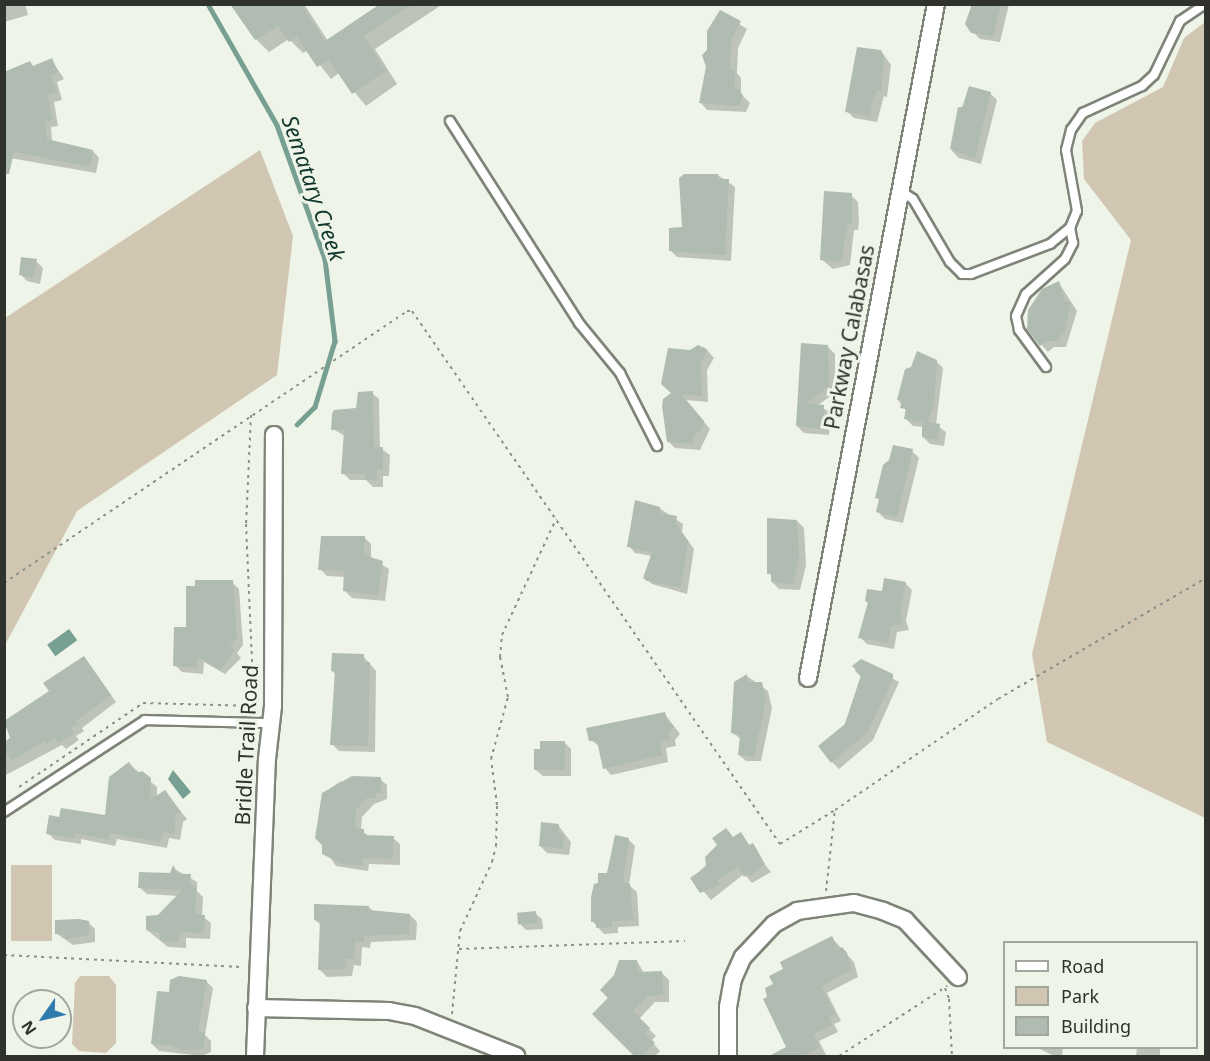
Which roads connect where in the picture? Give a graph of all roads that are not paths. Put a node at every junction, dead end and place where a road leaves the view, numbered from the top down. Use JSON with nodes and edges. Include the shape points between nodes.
{"nodes":[{"id":1,"x":936,"y":4,"type":"edge"},
{"id":2,"x":1205,"y":4,"type":"edge"},
{"id":3,"x":450,"y":121,"type":"dead end"},
{"id":4,"x":900,"y":191,"type":"junction"},
{"id":5,"x":1070,"y":228,"type":"junction"},
{"id":6,"x":1046,"y":367,"type":"dead end"},
{"id":7,"x":274,"y":435,"type":"dead end"},
{"id":8,"x":657,"y":446,"type":"dead end"},
{"id":9,"x":808,"y":678,"type":"dead end"},
{"id":10,"x":271,"y":723,"type":"junction"},
{"id":11,"x":4,"y":812,"type":"edge"},
{"id":12,"x":951,"y":983,"type":"road end"},
{"id":13,"x":256,"y":1008,"type":"junction"},
{"id":14,"x":255,"y":1056,"type":"edge"},
{"id":15,"x":516,"y":1056,"type":"edge"},
{"id":16,"x":728,"y":1056,"type":"edge"}],
"edges":[{"from":1,"to":4,"type":"street","name":"Parkway Calabasas"},
{"from":2,"to":5,"type":"lane","via":[[1180,21],[1154,75],[1142,86],[1083,113],[1071,130],[1066,150],[1077,211]]},
{"from":3,"to":8,"type":"lane","via":[[579,323],[620,373]]},
{"from":4,"to":5,"type":"lane","via":[[913,199],[950,262],[962,274],[1033,252]]},
{"from":4,"to":9,"type":"street","name":"Parkway Calabasas"},
{"from":5,"to":6,"type":"lane","via":[[1073,243],[1065,258],[1026,294],[1016,316],[1022,335]]},
{"from":7,"to":10,"type":"street","name":"Bridle Trail Road"},
{"from":10,"to":11,"type":"lane","via":[[145,720]]},
{"from":10,"to":13,"type":"street","name":"Bridle Trail Road"},
{"from":12,"to":16,"type":"street","via":[[905,920],[854,903],[797,911],[774,924],[742,957],[728,1007]]},
{"from":13,"to":14,"type":"street","name":"Bridle Trail Road"},
{"from":13,"to":15,"type":"street","via":[[388,1011],[451,1028]]}]}
